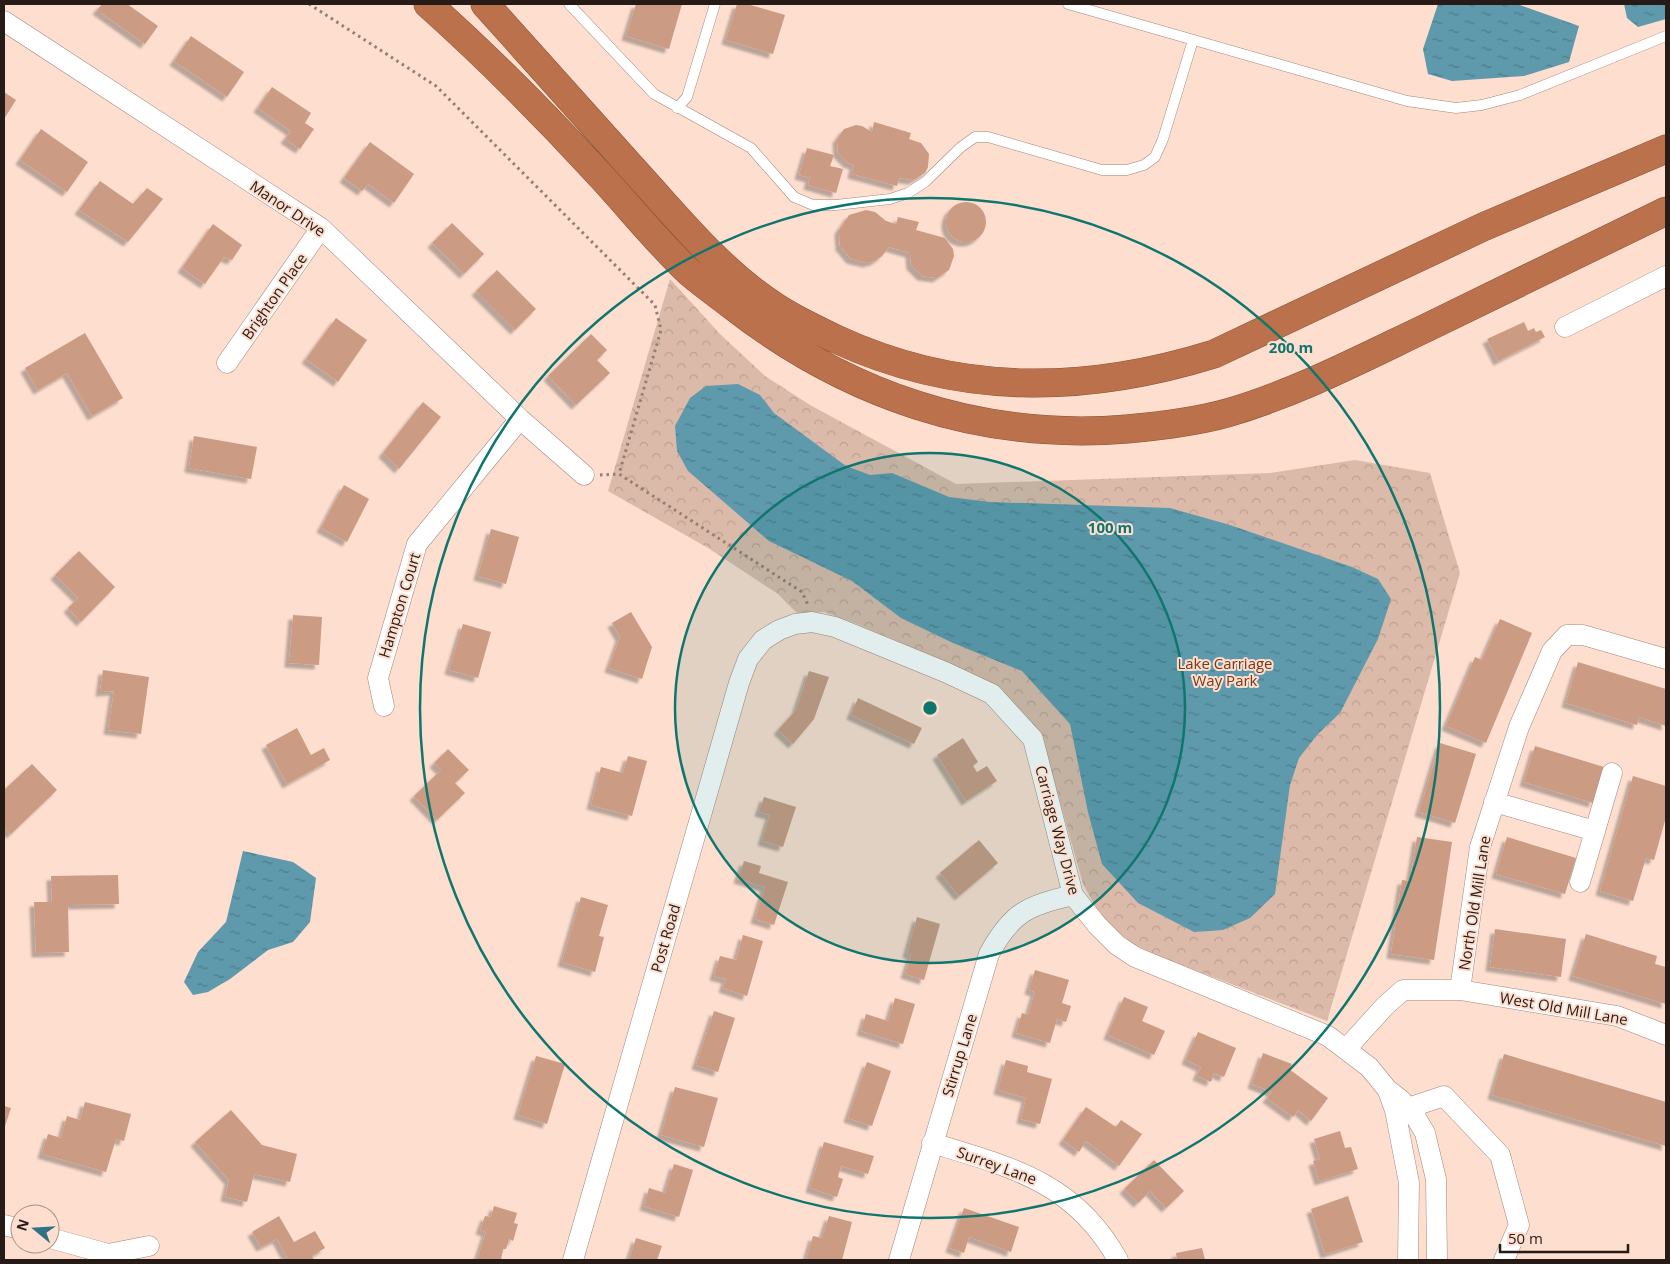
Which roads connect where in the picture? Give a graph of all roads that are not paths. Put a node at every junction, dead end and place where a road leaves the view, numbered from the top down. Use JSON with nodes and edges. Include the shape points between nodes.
{"nodes":[{"id":1,"x":428,"y":4,"type":"edge"},
{"id":2,"x":485,"y":4,"type":"edge"},
{"id":3,"x":569,"y":4,"type":"edge"},
{"id":4,"x":715,"y":4,"type":"edge"},
{"id":5,"x":1068,"y":4,"type":"edge"},
{"id":6,"x":4,"y":21,"type":"edge"},
{"id":7,"x":1666,"y":36,"type":"edge"},
{"id":8,"x":1193,"y":40,"type":"junction"},
{"id":9,"x":677,"y":108,"type":"junction"},
{"id":10,"x":1666,"y":149,"type":"edge"},
{"id":11,"x":1666,"y":211,"type":"edge"},
{"id":12,"x":321,"y":228,"type":"junction"},
{"id":13,"x":1666,"y":276,"type":"edge"},
{"id":14,"x":1565,"y":327,"type":"dead end"},
{"id":15,"x":227,"y":363,"type":"dead end"},
{"id":16,"x":520,"y":419,"type":"junction"},
{"id":17,"x":584,"y":475,"type":"road end"},
{"id":18,"x":779,"y":630,"type":"joint"},
{"id":19,"x":1666,"y":659,"type":"edge"},
{"id":20,"x":384,"y":706,"type":"dead end"},
{"id":21,"x":1612,"y":773,"type":"dead end"},
{"id":22,"x":1494,"y":802,"type":"junction"},
{"id":23,"x":1595,"y":831,"type":"junction"},
{"id":24,"x":1580,"y":882,"type":"dead end"},
{"id":25,"x":1072,"y":895,"type":"junction"},
{"id":26,"x":1460,"y":990,"type":"junction"},
{"id":27,"x":1666,"y":1034,"type":"edge"},
{"id":28,"x":1346,"y":1048,"type":"junction"},
{"id":29,"x":1387,"y":1089,"type":"junction"},
{"id":30,"x":1408,"y":1108,"type":"junction"},
{"id":31,"x":932,"y":1143,"type":"junction"},
{"id":32,"x":1437,"y":1240,"type":"junction"},
{"id":33,"x":60,"y":1241,"type":"edge"},
{"id":34,"x":150,"y":1246,"type":"dead end"},
{"id":35,"x":1408,"y":1250,"type":"edge"},
{"id":36,"x":573,"y":1260,"type":"edge"},
{"id":37,"x":899,"y":1260,"type":"edge"},
{"id":38,"x":1118,"y":1260,"type":"edge"},
{"id":39,"x":1437,"y":1260,"type":"edge"},
{"id":40,"x":1504,"y":1260,"type":"edge"}],
"edges":[{"from":1,"to":11,"type":"highway","via":[[555,126],[691,273],[741,312],[805,357],[883,394],[931,410],[1003,426],[1070,432],[1100,431],[1154,427],[1227,413],[1318,380]]},
{"from":2,"to":10,"type":"highway","via":[[713,258],[774,306],[819,331],[879,357],[945,376],[972,380],[1017,384],[1098,381],[1178,365],[1214,354],[1483,227]]},
{"from":3,"to":9,"type":"lane","via":[[654,94]]},
{"from":4,"to":9,"type":"lane","via":[[687,97]]},
{"from":5,"to":8,"type":"lane"},
{"from":6,"to":12,"type":"street","name":"Manor Drive"},
{"from":7,"to":8,"type":"lane","via":[[1520,95],[1456,108],[1407,101]]},
{"from":8,"to":9,"type":"lane","via":[[1155,157],[1128,170],[1102,170],[988,137],[975,137],[908,193],[845,204],[813,205],[794,197],[751,148]]},
{"from":12,"to":15,"type":"street","name":"Brighton Place"},
{"from":12,"to":16,"type":"street","name":"Manor Drive"},
{"from":13,"to":14,"type":"street"},
{"from":16,"to":17,"type":"street","name":"Manor Drive"},
{"from":16,"to":20,"type":"street","name":"Hampton Court","via":[[417,544],[378,678]]},
{"from":18,"to":25,"type":"street","name":"Carriage Way Drive","via":[[812,622],[835,627],[992,694],[1033,739]]},
{"from":18,"to":36,"type":"street","name":"Post Road","via":[[763,640],[748,658],[739,683]]},
{"from":19,"to":22,"type":"street","name":"North Old Mill Lane","via":[[1583,635],[1567,635],[1552,651],[1520,727]]},
{"from":21,"to":23,"type":"street"},
{"from":22,"to":23,"type":"street"},
{"from":22,"to":26,"type":"street","name":"North Old Mill Lane","via":[[1480,847]]},
{"from":23,"to":24,"type":"street"},
{"from":25,"to":28,"type":"street","name":"Carriage Way Drive","via":[[1117,945],[1135,957],[1328,1036]]},
{"from":25,"to":31,"type":"street","name":"Stirrup Lane","via":[[1040,903],[1021,912],[1000,933],[989,954]]},
{"from":26,"to":27,"type":"street","name":"West Old Mill Lane","via":[[1618,1016]]},
{"from":26,"to":28,"type":"street","name":"North Old Mill Lane","via":[[1403,990]]},
{"from":28,"to":29,"type":"street","name":"Carriage Way Drive","via":[[1369,1067]]},
{"from":29,"to":30,"type":"street","name":"Carriage Way Drive"},
{"from":29,"to":35,"type":"street","name":"Carriage Way Drive","via":[[1395,1110],[1409,1183]]},
{"from":30,"to":32,"type":"street","name":"Carriage Way Drive","via":[[1425,1133],[1432,1158],[1436,1179]]},
{"from":30,"to":40,"type":"street","via":[[1444,1096],[1500,1155],[1520,1225]]},
{"from":31,"to":37,"type":"street","name":"Stirrup Lane"},
{"from":31,"to":38,"type":"street","name":"Surrey Lane","via":[[1009,1166],[1040,1180],[1062,1195],[1090,1222]]},
{"from":32,"to":35,"type":"street","name":"Carriage Way Drive"},
{"from":32,"to":39,"type":"street","name":"Carriage Way Drive"},
{"from":33,"to":34,"type":"street","via":[[108,1254]]}]}
